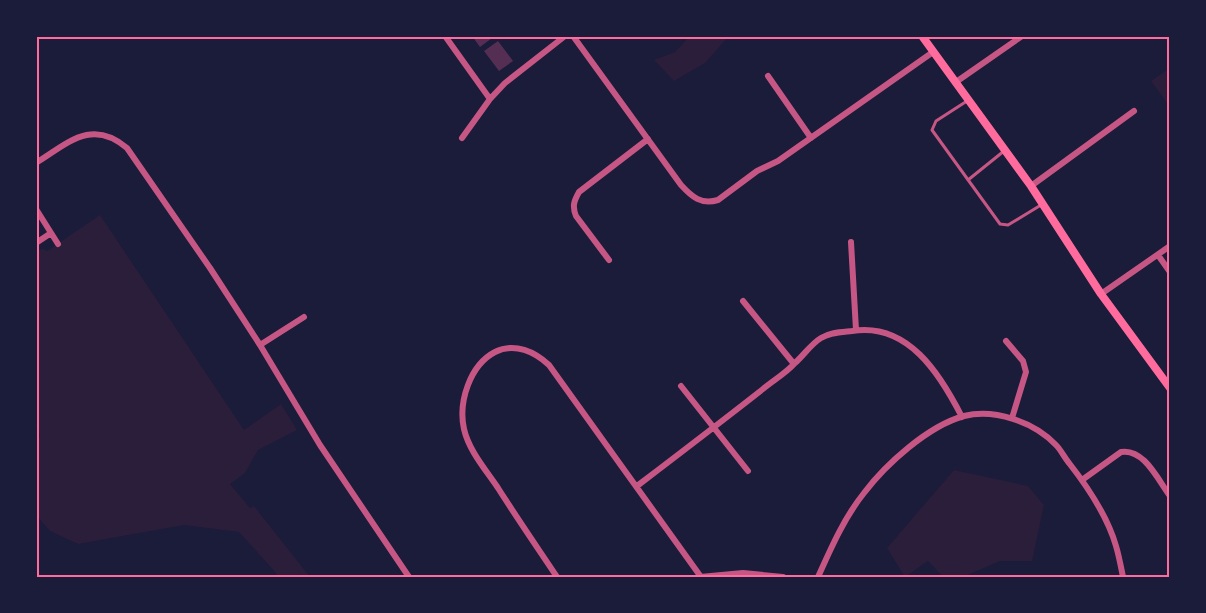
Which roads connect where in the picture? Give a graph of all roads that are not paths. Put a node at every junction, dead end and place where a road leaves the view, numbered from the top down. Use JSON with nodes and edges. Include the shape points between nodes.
{"nodes":[{"id":1,"x":445,"y":36,"type":"edge"},
{"id":2,"x":566,"y":36,"type":"edge"},
{"id":3,"x":573,"y":36,"type":"edge"},
{"id":4,"x":922,"y":36,"type":"edge"},
{"id":5,"x":1022,"y":36,"type":"edge"},
{"id":6,"x":933,"y":52,"type":"junction"},
{"id":7,"x":768,"y":76,"type":"dead end"},
{"id":8,"x":956,"y":82,"type":"junction"},
{"id":9,"x":490,"y":99,"type":"junction"},
{"id":10,"x":968,"y":100,"type":"junction"},
{"id":11,"x":1134,"y":111,"type":"dead end"},
{"id":12,"x":462,"y":138,"type":"dead end"},
{"id":13,"x":811,"y":138,"type":"junction"},
{"id":14,"x":648,"y":139,"type":"junction"},
{"id":15,"x":1005,"y":151,"type":"junction"},
{"id":16,"x":36,"y":163,"type":"edge"},
{"id":17,"x":968,"y":180,"type":"junction"},
{"id":18,"x":1031,"y":186,"type":"junction"},
{"id":19,"x":1042,"y":204,"type":"junction"},
{"id":20,"x":36,"y":209,"type":"edge"},
{"id":21,"x":51,"y":233,"type":"junction"},
{"id":22,"x":851,"y":242,"type":"dead end"},
{"id":23,"x":36,"y":243,"type":"edge"},
{"id":24,"x":58,"y":244,"type":"dead end"},
{"id":25,"x":1170,"y":246,"type":"edge"},
{"id":26,"x":1158,"y":255,"type":"junction"},
{"id":27,"x":609,"y":260,"type":"dead end"},
{"id":28,"x":1170,"y":272,"type":"edge"},
{"id":29,"x":1101,"y":294,"type":"junction"},
{"id":30,"x":743,"y":301,"type":"dead end"},
{"id":31,"x":304,"y":316,"type":"dead end"},
{"id":32,"x":856,"y":330,"type":"junction"},
{"id":33,"x":1006,"y":341,"type":"dead end"},
{"id":34,"x":260,"y":345,"type":"junction"},
{"id":35,"x":794,"y":364,"type":"junction"},
{"id":36,"x":681,"y":386,"type":"dead end"},
{"id":37,"x":1170,"y":388,"type":"edge"},
{"id":38,"x":962,"y":417,"type":"junction"},
{"id":39,"x":1012,"y":418,"type":"junction"},
{"id":40,"x":713,"y":428,"type":"junction"},
{"id":41,"x":748,"y":471,"type":"dead end"},
{"id":42,"x":1082,"y":480,"type":"junction"},
{"id":43,"x":637,"y":486,"type":"junction"},
{"id":44,"x":1170,"y":496,"type":"edge"},
{"id":45,"x":409,"y":577,"type":"edge"},
{"id":46,"x":556,"y":577,"type":"edge"},
{"id":47,"x":700,"y":577,"type":"edge"},
{"id":48,"x":783,"y":577,"type":"edge"},
{"id":49,"x":818,"y":577,"type":"edge"},
{"id":50,"x":1123,"y":577,"type":"edge"}],
"edges":[{"from":1,"to":9,"type":"street"},
{"from":2,"to":9,"type":"street"},
{"from":3,"to":14,"type":"street"},
{"from":4,"to":6,"type":"main road"},
{"from":5,"to":8,"type":"street"},
{"from":6,"to":8,"type":"main road"},
{"from":6,"to":13,"type":"street"},
{"from":7,"to":13,"type":"street"},
{"from":8,"to":10,"type":"main road"},
{"from":9,"to":12,"type":"street"},
{"from":10,"to":15,"type":"main road"},
{"from":10,"to":17,"type":"lane","via":[[936,121],[932,130]]},
{"from":11,"to":18,"type":"street"},
{"from":13,"to":14,"type":"street","via":[[711,202],[692,198]]},
{"from":14,"to":27,"type":"street","via":[[574,200],[576,216]]},
{"from":15,"to":17,"type":"lane"},
{"from":15,"to":18,"type":"main road"},
{"from":16,"to":34,"type":"street","via":[[77,137],[97,133],[118,140]]},
{"from":17,"to":19,"type":"lane","via":[[1000,224],[1008,225]]},
{"from":18,"to":19,"type":"main road"},
{"from":19,"to":29,"type":"main road"},
{"from":20,"to":21,"type":"street"},
{"from":21,"to":23,"type":"street"},
{"from":21,"to":24,"type":"street"},
{"from":22,"to":32,"type":"street"},
{"from":25,"to":26,"type":"street"},
{"from":26,"to":28,"type":"street"},
{"from":26,"to":29,"type":"street"},
{"from":29,"to":37,"type":"main road"},
{"from":30,"to":35,"type":"street"},
{"from":31,"to":34,"type":"street"},
{"from":32,"to":35,"type":"street","via":[[822,338]]},
{"from":32,"to":38,"type":"street","via":[[874,330],[900,339],[915,350],[946,386]]},
{"from":33,"to":39,"type":"street","via":[[1023,361],[1026,372]]},
{"from":34,"to":45,"type":"street","via":[[320,445]]},
{"from":35,"to":40,"type":"street"},
{"from":36,"to":40,"type":"street"},
{"from":38,"to":39,"type":"street","via":[[973,414]]},
{"from":38,"to":49,"type":"street","via":[[928,434],[870,486],[843,526]]},
{"from":39,"to":42,"type":"street","via":[[1026,423],[1056,445]]},
{"from":40,"to":41,"type":"street"},
{"from":40,"to":43,"type":"street"},
{"from":42,"to":44,"type":"street","via":[[1120,452],[1134,452]]},
{"from":42,"to":50,"type":"street","via":[[1109,528]]},
{"from":43,"to":46,"type":"street","via":[[549,365],[534,353],[501,349],[477,369],[463,406],[467,438]]},
{"from":43,"to":47,"type":"street"},
{"from":47,"to":48,"type":"street","via":[[743,573]]}]}
